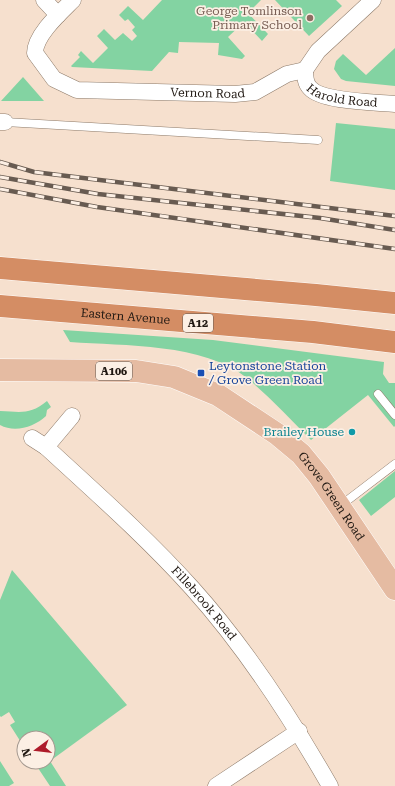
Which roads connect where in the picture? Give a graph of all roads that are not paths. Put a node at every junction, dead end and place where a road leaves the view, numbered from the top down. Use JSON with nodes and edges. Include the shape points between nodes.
{"nodes":[{"id":1,"x":44,"y":0,"type":"edge"},
{"id":2,"x":73,"y":0,"type":"edge"},
{"id":3,"x":373,"y":0,"type":"edge"},
{"id":4,"x":58,"y":15,"type":"junction"},
{"id":5,"x":305,"y":70,"type":"junction"},
{"id":6,"x":395,"y":104,"type":"edge"},
{"id":7,"x":2,"y":122,"type":"edge"},
{"id":8,"x":318,"y":140,"type":"dead end"},
{"id":9,"x":0,"y":268,"type":"edge"},
{"id":10,"x":395,"y":303,"type":"edge"},
{"id":11,"x":0,"y":306,"type":"edge"},
{"id":12,"x":395,"y":342,"type":"edge"},
{"id":13,"x":0,"y":370,"type":"edge"},
{"id":14,"x":378,"y":394,"type":"dead end"},
{"id":15,"x":395,"y":415,"type":"edge"},
{"id":16,"x":72,"y":416,"type":"dead end"},
{"id":17,"x":32,"y":438,"type":"dead end"},
{"id":18,"x":46,"y":447,"type":"junction"},
{"id":19,"x":395,"y":464,"type":"edge"},
{"id":20,"x":339,"y":506,"type":"junction"},
{"id":21,"x":395,"y":589,"type":"edge"},
{"id":22,"x":299,"y":731,"type":"junction"},
{"id":23,"x":216,"y":786,"type":"edge"},
{"id":24,"x":330,"y":786,"type":"edge"}],
"edges":[{"from":1,"to":4,"type":"street"},
{"from":2,"to":4,"type":"street"},
{"from":3,"to":5,"type":"street","via":[[318,51]]},
{"from":4,"to":5,"type":"street","name":"Vernon Road","via":[[37,41],[36,53],[52,76],[60,83],[77,90],[235,94],[255,92],[287,74]]},
{"from":5,"to":6,"type":"street","name":"Harold Road","via":[[308,87],[316,93],[329,97]]},
{"from":7,"to":8,"type":"lane"},
{"from":9,"to":10,"type":"highway"},
{"from":11,"to":12,"type":"highway","name":"Eastern Avenue","number":"A12","via":[[313,332]]},
{"from":13,"to":20,"type":"main road","name":"Grove Green Road","number":"A106","via":[[136,371],[174,377],[198,386],[218,395],[289,444],[319,476]]},
{"from":14,"to":15,"type":"lane"},
{"from":16,"to":18,"type":"street"},
{"from":17,"to":18,"type":"street","name":"Fillebrook Road"},
{"from":18,"to":22,"type":"street","name":"Fillebrook Road","via":[[121,515],[192,588],[244,650]]},
{"from":19,"to":20,"type":"lane"},
{"from":20,"to":21,"type":"main road","name":"Grove Green Road","number":"A106"},
{"from":22,"to":23,"type":"street"},
{"from":22,"to":24,"type":"street","name":"Fillebrook Road"}]}
